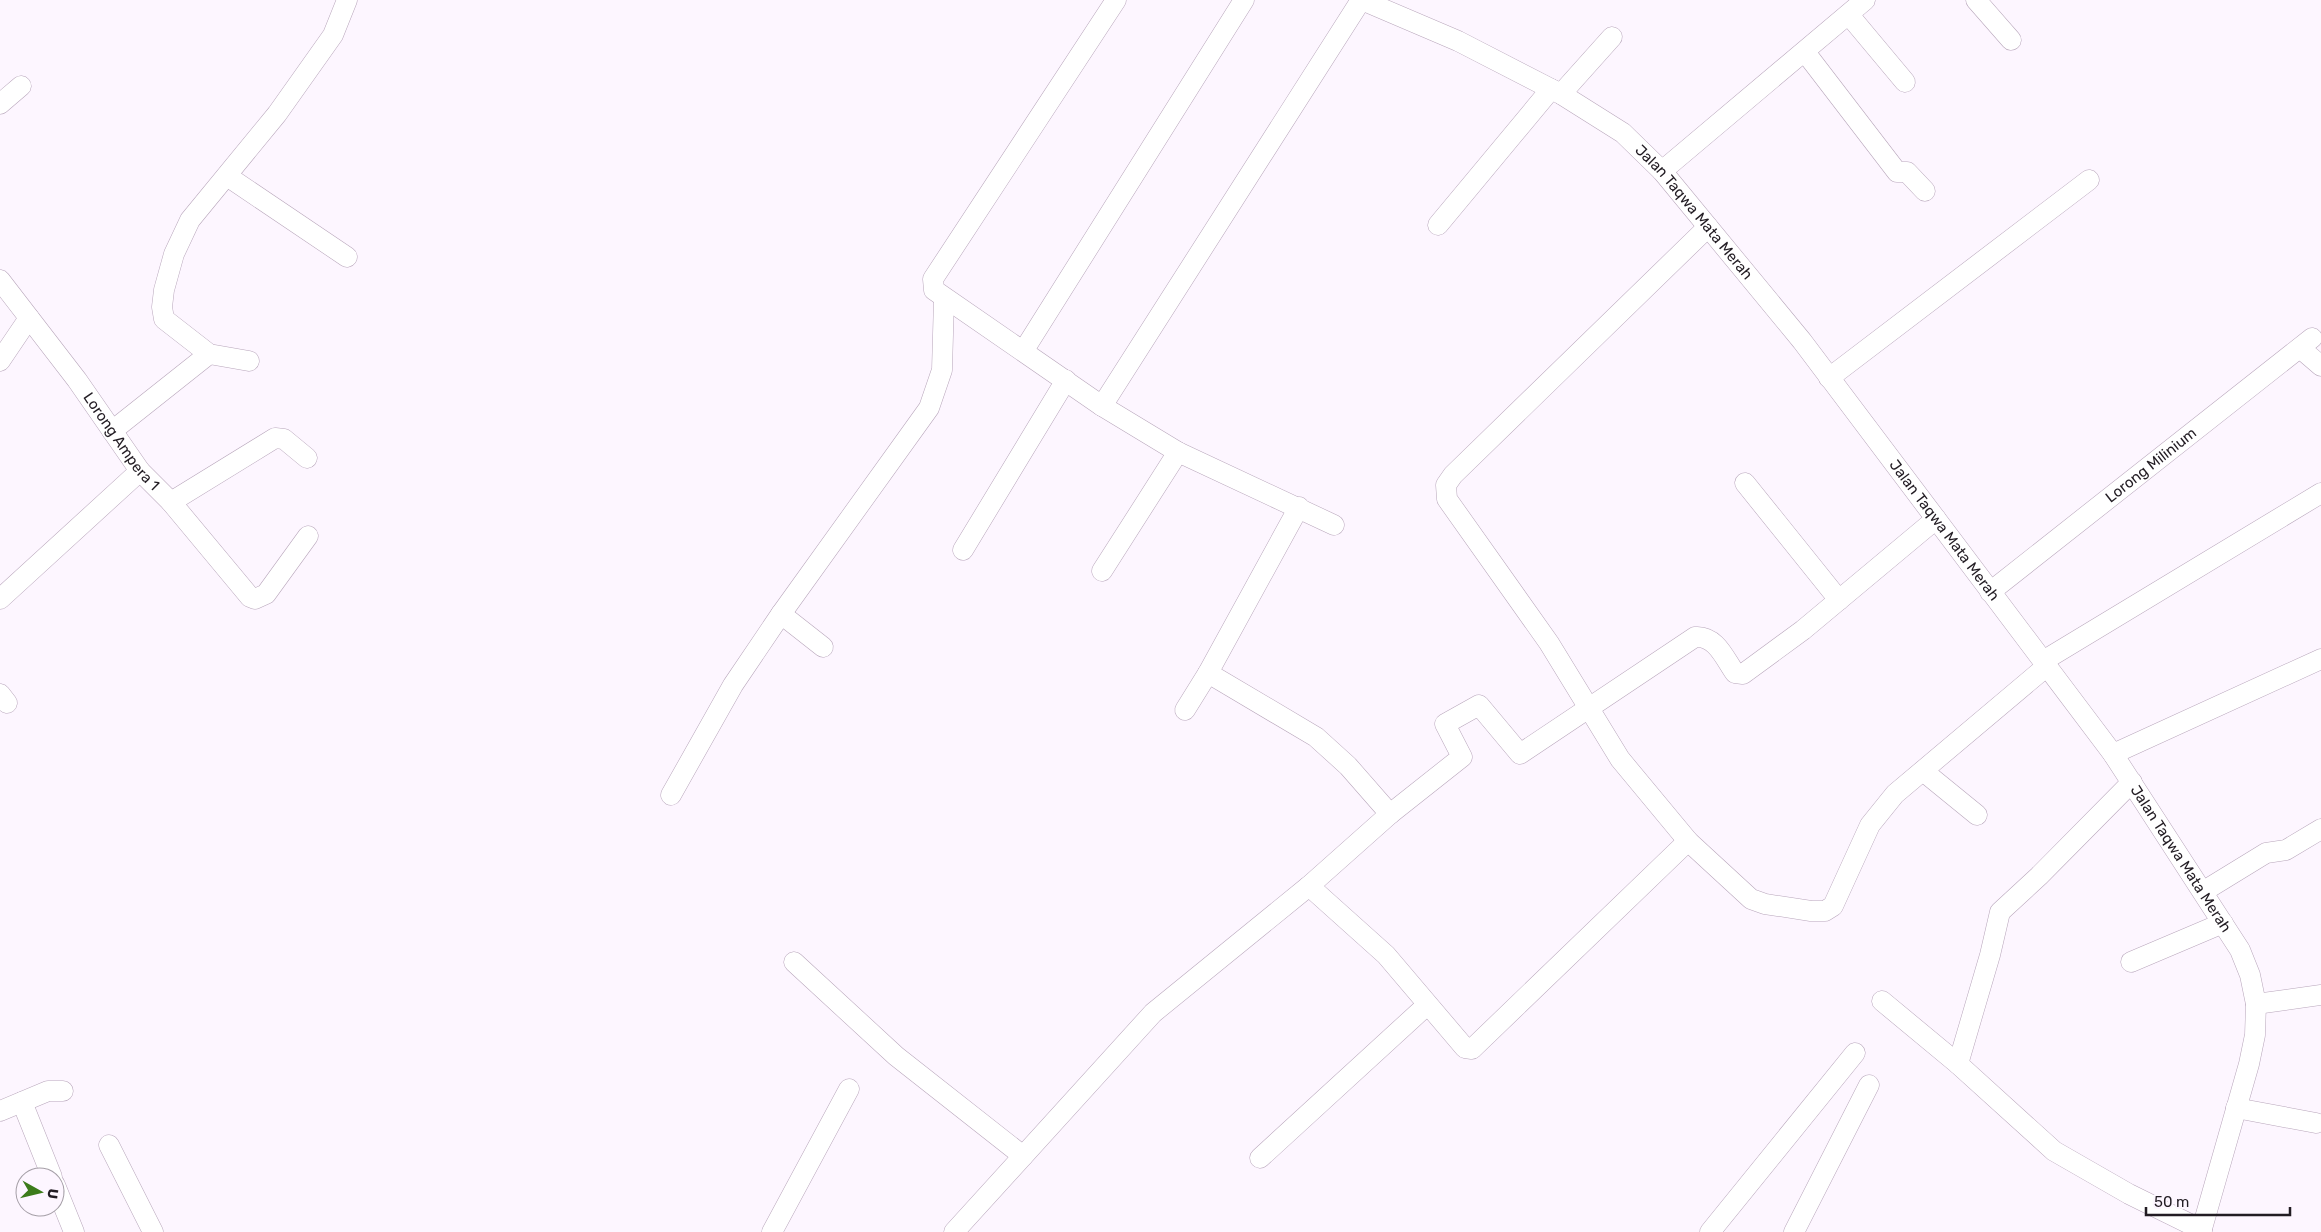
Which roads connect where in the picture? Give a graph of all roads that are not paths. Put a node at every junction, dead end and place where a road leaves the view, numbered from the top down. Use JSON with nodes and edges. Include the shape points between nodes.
{"nodes":[{"id":1,"x":348,"y":0,"type":"edge"},
{"id":2,"x":1116,"y":0,"type":"edge"},
{"id":3,"x":1244,"y":0,"type":"edge"},
{"id":4,"x":1361,"y":0,"type":"edge"},
{"id":5,"x":1865,"y":0,"type":"edge"},
{"id":6,"x":1976,"y":0,"type":"edge"},
{"id":7,"x":1849,"y":15,"type":"junction"},
{"id":8,"x":1612,"y":37,"type":"dead end"},
{"id":9,"x":2011,"y":40,"type":"dead end"},
{"id":10,"x":1805,"y":52,"type":"junction"},
{"id":11,"x":1905,"y":82,"type":"dead end"},
{"id":12,"x":20,"y":86,"type":"dead end"},
{"id":13,"x":1556,"y":91,"type":"junction"},
{"id":14,"x":0,"y":104,"type":"edge"},
{"id":15,"x":1662,"y":171,"type":"junction"},
{"id":16,"x":227,"y":176,"type":"junction"},
{"id":17,"x":2089,"y":180,"type":"dead end"},
{"id":18,"x":1925,"y":191,"type":"dead end"},
{"id":19,"x":1438,"y":225,"type":"dead end"},
{"id":20,"x":1708,"y":227,"type":"junction"},
{"id":21,"x":347,"y":257,"type":"dead end"},
{"id":22,"x":0,"y":280,"type":"edge"},
{"id":23,"x":944,"y":299,"type":"junction"},
{"id":24,"x":29,"y":318,"type":"junction"},
{"id":25,"x":1024,"y":350,"type":"junction"},
{"id":26,"x":209,"y":354,"type":"junction"},
{"id":27,"x":0,"y":361,"type":"edge"},
{"id":28,"x":249,"y":361,"type":"dead end"},
{"id":29,"x":2321,"y":366,"type":"edge"},
{"id":30,"x":1829,"y":378,"type":"junction"},
{"id":31,"x":1066,"y":380,"type":"junction"},
{"id":32,"x":1102,"y":406,"type":"junction"},
{"id":33,"x":112,"y":431,"type":"junction"},
{"id":34,"x":1178,"y":452,"type":"junction"},
{"id":35,"x":307,"y":458,"type":"dead end"},
{"id":36,"x":140,"y":472,"type":"junction"},
{"id":37,"x":1745,"y":483,"type":"dead end"},
{"id":38,"x":2321,"y":493,"type":"edge"},
{"id":39,"x":171,"y":502,"type":"junction"},
{"id":40,"x":1299,"y":507,"type":"junction"},
{"id":41,"x":1936,"y":519,"type":"junction"},
{"id":42,"x":1334,"y":525,"type":"dead end"},
{"id":43,"x":308,"y":536,"type":"dead end"},
{"id":44,"x":963,"y":550,"type":"dead end"},
{"id":45,"x":1102,"y":571,"type":"dead end"},
{"id":46,"x":1990,"y":592,"type":"junction"},
{"id":47,"x":0,"y":599,"type":"edge"},
{"id":48,"x":1839,"y":600,"type":"junction"},
{"id":49,"x":781,"y":614,"type":"junction"},
{"id":50,"x":823,"y":647,"type":"dead end"},
{"id":51,"x":2321,"y":659,"type":"edge"},
{"id":52,"x":2045,"y":664,"type":"junction"},
{"id":53,"x":1208,"y":673,"type":"junction"},
{"id":54,"x":1588,"y":707,"type":"junction"},
{"id":55,"x":1186,"y":710,"type":"dead end"},
{"id":56,"x":2113,"y":754,"type":"junction"},
{"id":57,"x":1923,"y":771,"type":"junction"},
{"id":58,"x":2132,"y":782,"type":"junction"},
{"id":59,"x":671,"y":795,"type":"dead end"},
{"id":60,"x":1390,"y":814,"type":"junction"},
{"id":61,"x":1977,"y":815,"type":"dead end"},
{"id":62,"x":2321,"y":829,"type":"edge"},
{"id":63,"x":1688,"y":841,"type":"junction"},
{"id":64,"x":1308,"y":886,"type":"junction"},
{"id":65,"x":2204,"y":891,"type":"junction"},
{"id":66,"x":2223,"y":923,"type":"junction"},
{"id":67,"x":794,"y":962,"type":"dead end"},
{"id":68,"x":2131,"y":962,"type":"dead end"},
{"id":69,"x":2321,"y":995,"type":"edge"},
{"id":70,"x":1882,"y":1002,"type":"dead end"},
{"id":71,"x":2256,"y":1004,"type":"junction"},
{"id":72,"x":1427,"y":1005,"type":"junction"},
{"id":73,"x":1855,"y":1053,"type":"dead end"},
{"id":74,"x":1958,"y":1064,"type":"junction"},
{"id":75,"x":1869,"y":1085,"type":"dead end"},
{"id":76,"x":849,"y":1089,"type":"dead end"},
{"id":77,"x":63,"y":1091,"type":"dead end"},
{"id":78,"x":22,"y":1102,"type":"junction"},
{"id":79,"x":2236,"y":1108,"type":"junction"},
{"id":80,"x":0,"y":1111,"type":"edge"},
{"id":81,"x":2316,"y":1123,"type":"dead end"},
{"id":82,"x":109,"y":1145,"type":"dead end"},
{"id":83,"x":1025,"y":1153,"type":"junction"},
{"id":84,"x":1260,"y":1158,"type":"dead end"},
{"id":85,"x":48,"y":1167,"type":"edge"},
{"id":86,"x":65,"y":1210,"type":"edge"},
{"id":87,"x":2201,"y":1231,"type":"edge"},
{"id":88,"x":74,"y":1232,"type":"edge"},
{"id":89,"x":153,"y":1232,"type":"edge"},
{"id":90,"x":772,"y":1232,"type":"edge"},
{"id":91,"x":954,"y":1232,"type":"edge"},
{"id":92,"x":1710,"y":1232,"type":"edge"},
{"id":93,"x":1794,"y":1232,"type":"edge"}],
"edges":[{"from":1,"to":16,"type":"street","via":[[334,34],[277,114]]},
{"from":2,"to":23,"type":"street","via":[[933,280],[934,290]]},
{"from":3,"to":25,"type":"street"},
{"from":4,"to":13,"type":"street","name":"Jalan Taqwa Mata Merah","via":[[1458,41]]},
{"from":4,"to":32,"type":"street"},
{"from":5,"to":7,"type":"street"},
{"from":6,"to":9,"type":"street"},
{"from":7,"to":10,"type":"street"},
{"from":7,"to":11,"type":"street"},
{"from":8,"to":13,"type":"street"},
{"from":10,"to":15,"type":"street"},
{"from":10,"to":18,"type":"street","via":[[1897,172],[1907,172]]},
{"from":12,"to":14,"type":"street"},
{"from":13,"to":15,"type":"street","name":"Jalan Taqwa Mata Merah","via":[[1623,133]]},
{"from":13,"to":19,"type":"street"},
{"from":15,"to":20,"type":"street","name":"Jalan Taqwa Mata Merah"},
{"from":16,"to":21,"type":"street"},
{"from":16,"to":26,"type":"street","via":[[190,220],[174,254],[162,307],[164,319]]},
{"from":17,"to":30,"type":"street"},
{"from":20,"to":30,"type":"street","name":"Jalan Taqwa Mata Merah"},
{"from":20,"to":54,"type":"street","via":[[1446,485],[1447,499],[1549,643]]},
{"from":22,"to":24,"type":"street","name":"Lorong Ampera 1"},
{"from":23,"to":25,"type":"street"},
{"from":23,"to":49,"type":"street","via":[[942,370],[928,408]]},
{"from":24,"to":27,"type":"street"},
{"from":24,"to":33,"type":"street","name":"Lorong Ampera 1"},
{"from":25,"to":31,"type":"street"},
{"from":26,"to":28,"type":"street"},
{"from":26,"to":33,"type":"street"},
{"from":29,"to":46,"type":"street","name":"Lorong Milinium","via":[[2306,343]]},
{"from":30,"to":41,"type":"street","name":"Jalan Taqwa Mata Merah"},
{"from":31,"to":32,"type":"street"},
{"from":31,"to":44,"type":"street"},
{"from":32,"to":34,"type":"street"},
{"from":33,"to":36,"type":"street","name":"Lorong Ampera 1"},
{"from":34,"to":40,"type":"street"},
{"from":34,"to":45,"type":"street"},
{"from":35,"to":39,"type":"street","via":[[284,439],[275,438]]},
{"from":36,"to":39,"type":"street","name":"Lorong Ampera 1"},
{"from":36,"to":47,"type":"street"},
{"from":37,"to":48,"type":"street"},
{"from":38,"to":52,"type":"street"},
{"from":39,"to":43,"type":"street","name":"Lorong Ampera 1","via":[[250,597],[256,599],[266,594]]},
{"from":40,"to":42,"type":"street"},
{"from":40,"to":53,"type":"street"},
{"from":41,"to":46,"type":"street","name":"Jalan Taqwa Mata Merah"},
{"from":41,"to":48,"type":"street"},
{"from":46,"to":52,"type":"street","name":"Jalan Taqwa Mata Merah"},
{"from":48,"to":54,"type":"street","via":[[1743,674],[1735,673],[1714,642],[1695,637]]},
{"from":49,"to":50,"type":"street"},
{"from":49,"to":59,"type":"street","via":[[733,685]]},
{"from":51,"to":56,"type":"street"},
{"from":52,"to":56,"type":"street","name":"Jalan Taqwa Mata Merah"},
{"from":52,"to":57,"type":"street"},
{"from":53,"to":55,"type":"street"},
{"from":53,"to":60,"type":"street","via":[[1316,737],[1348,766]]},
{"from":54,"to":60,"type":"street","via":[[1520,754],[1479,705],[1445,724],[1462,756]]},
{"from":54,"to":63,"type":"street","via":[[1620,759]]},
{"from":56,"to":58,"type":"street","name":"Jalan Taqwa Mata Merah"},
{"from":57,"to":61,"type":"street"},
{"from":57,"to":63,"type":"street","via":[[1895,794],[1870,825],[1829,910],[1810,911],[1751,899]]},
{"from":58,"to":65,"type":"street","name":"Jalan Taqwa Mata Merah"},
{"from":58,"to":74,"type":"street","via":[[2000,912]]},
{"from":60,"to":64,"type":"street"},
{"from":62,"to":65,"type":"street","via":[[2286,850],[2266,853]]},
{"from":63,"to":72,"type":"street","via":[[1473,1049],[1466,1048]]},
{"from":64,"to":72,"type":"street","via":[[1386,955]]},
{"from":64,"to":83,"type":"street","via":[[1153,1013]]},
{"from":65,"to":66,"type":"street","name":"Jalan Taqwa Mata Merah"},
{"from":66,"to":68,"type":"street"},
{"from":66,"to":71,"type":"street","name":"Jalan Taqwa Mata Merah","via":[[2247,966]]},
{"from":67,"to":83,"type":"street","via":[[896,1056]]},
{"from":69,"to":71,"type":"street"},
{"from":70,"to":74,"type":"street"},
{"from":71,"to":79,"type":"street","name":"Jalan Taqwa Mata Merah","via":[[2255,1035]]},
{"from":72,"to":84,"type":"street"},
{"from":73,"to":92,"type":"street"},
{"from":74,"to":87,"type":"street","via":[[2054,1151]]},
{"from":75,"to":93,"type":"street"},
{"from":76,"to":90,"type":"street"},
{"from":77,"to":78,"type":"street","via":[[48,1092]]},
{"from":78,"to":80,"type":"street"},
{"from":78,"to":85,"type":"street"},
{"from":79,"to":81,"type":"street"},
{"from":79,"to":87,"type":"street","name":"Jalan Taqwa Mata Merah"},
{"from":82,"to":89,"type":"street"},
{"from":83,"to":91,"type":"street"},
{"from":86,"to":88,"type":"street"}]}
